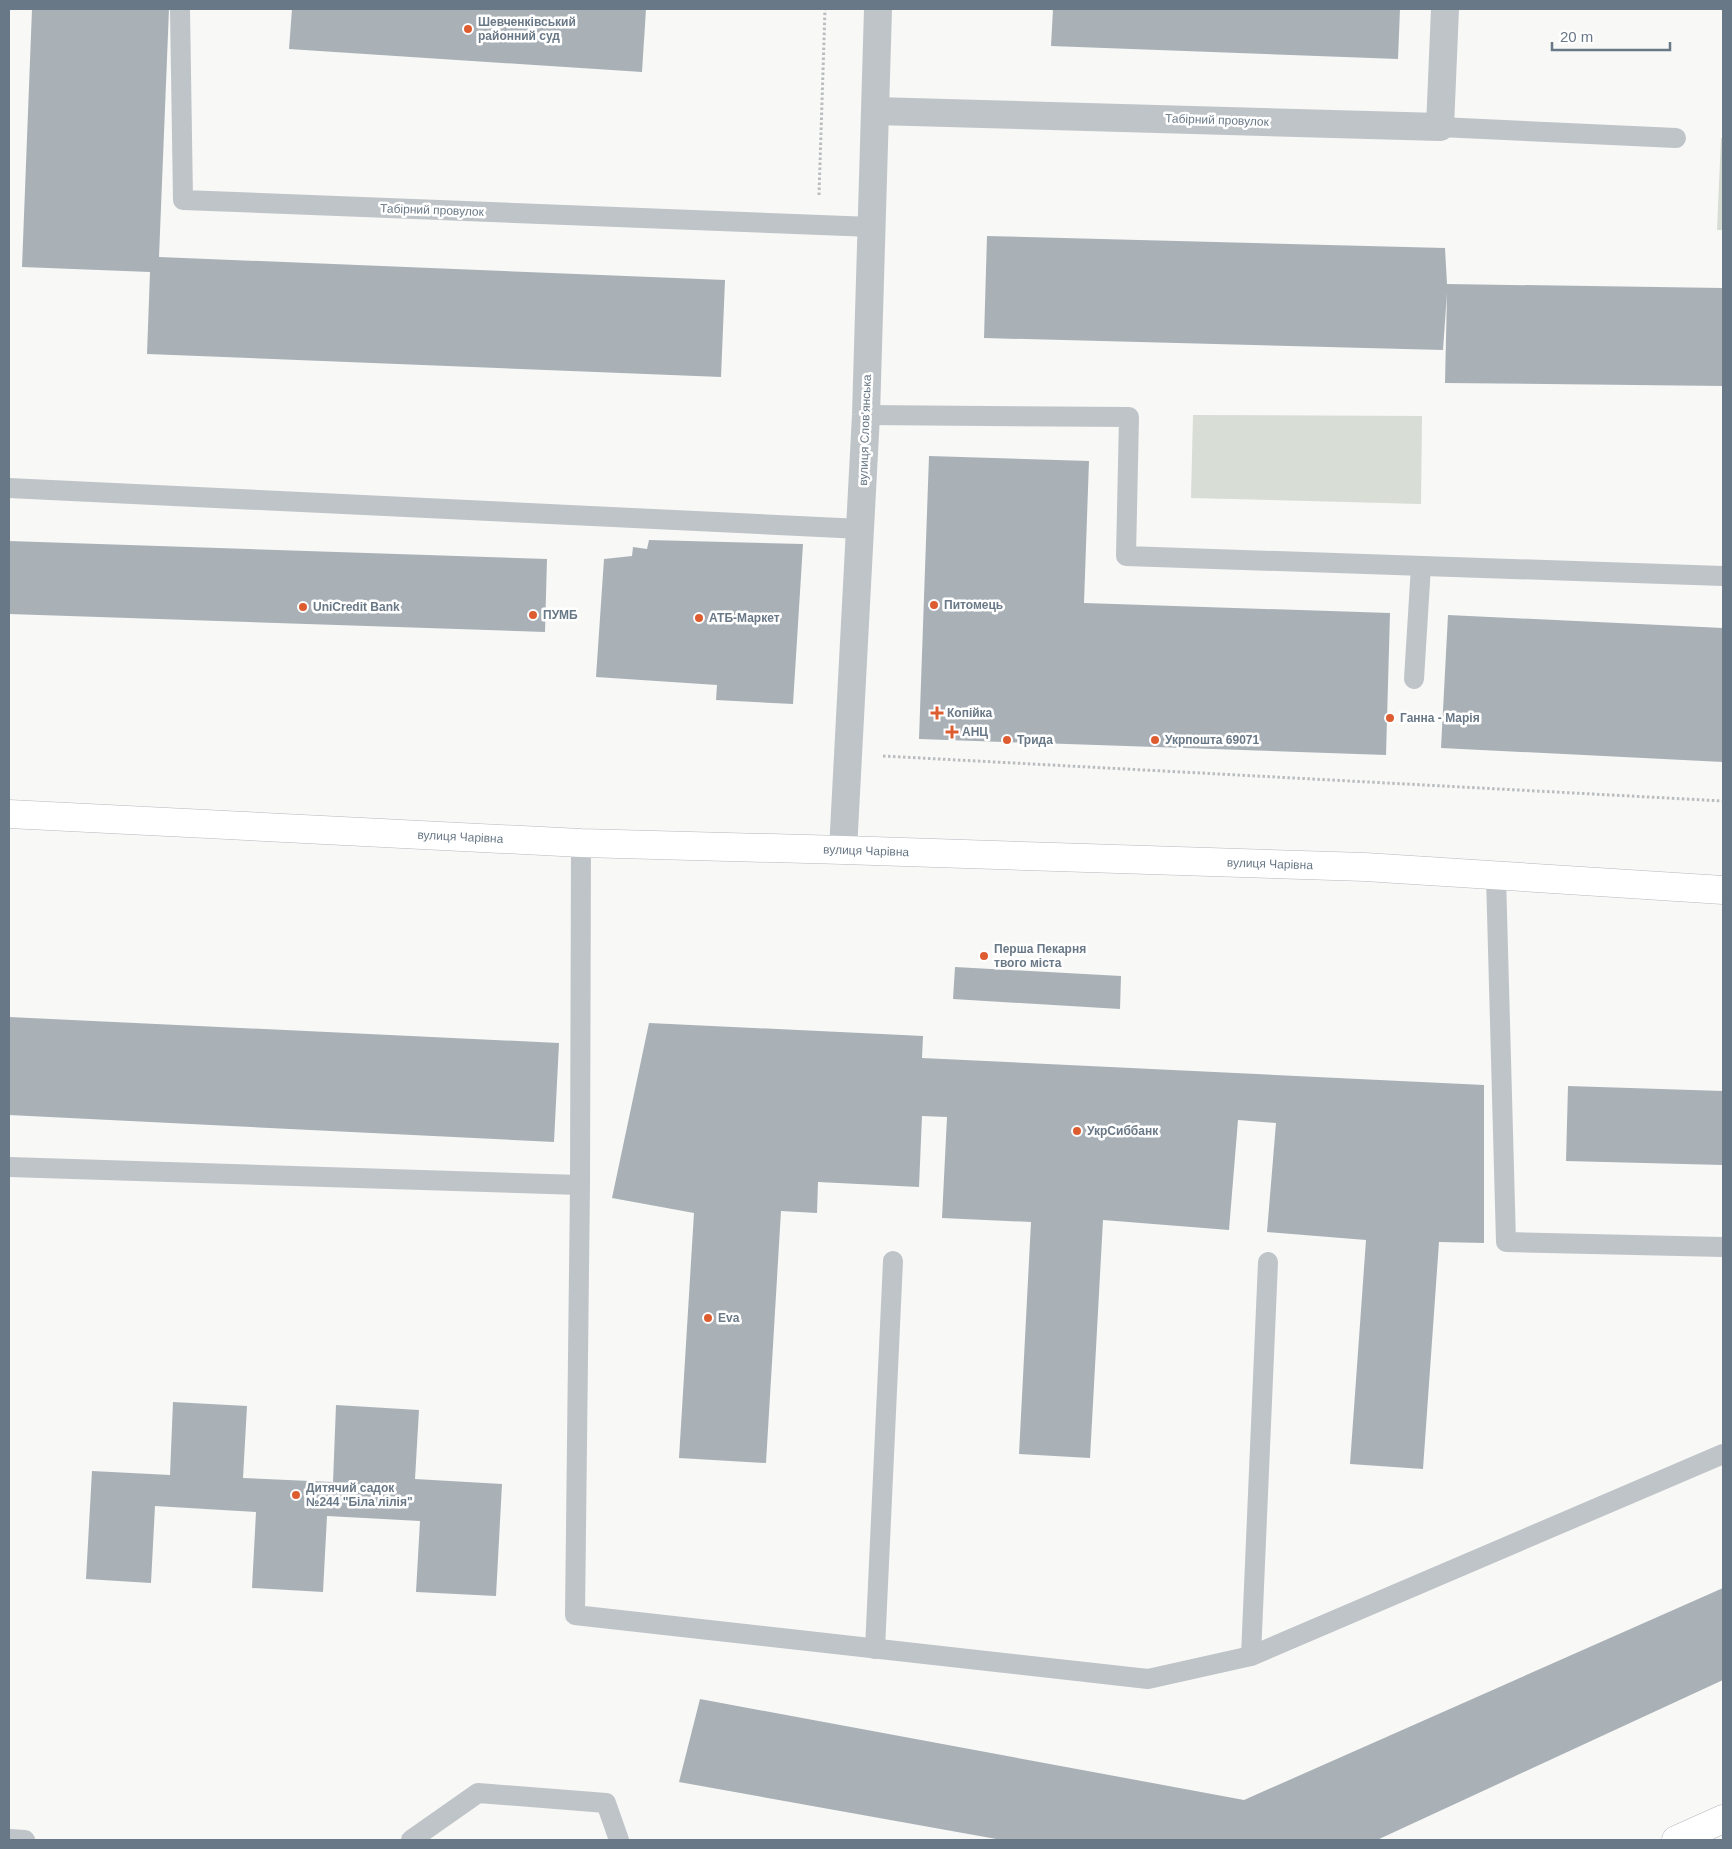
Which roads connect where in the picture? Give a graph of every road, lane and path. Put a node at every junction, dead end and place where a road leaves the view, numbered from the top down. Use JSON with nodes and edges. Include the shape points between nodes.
{"nodes":[{"id":1,"x":180,"y":9,"type":"edge"},
{"id":2,"x":825,"y":9,"type":"edge"},
{"id":3,"x":878,"y":9,"type":"edge"},
{"id":4,"x":1445,"y":9,"type":"edge"},
{"id":5,"x":876,"y":110,"type":"junction"},
{"id":6,"x":1440,"y":127,"type":"junction"},
{"id":7,"x":1676,"y":138,"type":"dead end"},
{"id":8,"x":818,"y":225,"type":"junction"},
{"id":9,"x":872,"y":227,"type":"junction"},
{"id":10,"x":866,"y":415,"type":"junction"},
{"id":11,"x":9,"y":488,"type":"edge"},
{"id":12,"x":861,"y":529,"type":"junction"},
{"id":13,"x":1421,"y":566,"type":"junction"},
{"id":14,"x":1723,"y":576,"type":"edge"},
{"id":15,"x":1414,"y":679,"type":"dead end"},
{"id":16,"x":849,"y":754,"type":"junction"},
{"id":17,"x":1723,"y":801,"type":"edge"},
{"id":18,"x":9,"y":814,"type":"edge"},
{"id":19,"x":581,"y":843,"type":"junction"},
{"id":20,"x":843,"y":850,"type":"junction"},
{"id":21,"x":1496,"y":876,"type":"junction"},
{"id":22,"x":1723,"y":890,"type":"edge"},
{"id":23,"x":9,"y":1167,"type":"edge"},
{"id":24,"x":580,"y":1185,"type":"junction"},
{"id":25,"x":1723,"y":1247,"type":"edge"},
{"id":26,"x":893,"y":1261,"type":"dead end"},
{"id":27,"x":1268,"y":1262,"type":"dead end"},
{"id":28,"x":1723,"y":1454,"type":"edge"},
{"id":29,"x":875,"y":1649,"type":"junction"},
{"id":30,"x":1251,"y":1656,"type":"junction"},
{"id":31,"x":1723,"y":1819,"type":"edge"},
{"id":32,"x":9,"y":1839,"type":"edge"},
{"id":33,"x":25,"y":1840,"type":"edge"},
{"id":34,"x":411,"y":1840,"type":"edge"},
{"id":35,"x":619,"y":1840,"type":"edge"},
{"id":36,"x":1676,"y":1840,"type":"edge"}],
"edges":[{"from":1,"to":8,"type":"lane","name":"Табірний провулок","via":[[183,200]]},
{"from":2,"to":8,"type":"path"},
{"from":3,"to":5,"type":"street","name":"вулиця Слов’янська"},
{"from":4,"to":6,"type":"street"},
{"from":5,"to":6,"type":"street","name":"Табірний провулок"},
{"from":5,"to":9,"type":"street","name":"вулиця Слов’янська"},
{"from":6,"to":7,"type":"lane"},
{"from":8,"to":9,"type":"lane","name":"Табірний провулок"},
{"from":9,"to":10,"type":"street","name":"вулиця Слов’янська"},
{"from":10,"to":12,"type":"street","name":"вулиця Слов’янська"},
{"from":10,"to":13,"type":"lane","via":[[1129,417],[1126,556]]},
{"from":11,"to":12,"type":"lane"},
{"from":12,"to":16,"type":"street","name":"вулиця Слов’янська"},
{"from":13,"to":14,"type":"lane"},
{"from":13,"to":15,"type":"lane"},
{"from":16,"to":17,"type":"path"},
{"from":16,"to":20,"type":"street","name":"вулиця Слов’янська"},
{"from":18,"to":19,"type":"street","name":"вулиця Чарівна"},
{"from":19,"to":20,"type":"street","name":"вулиця Чарівна"},
{"from":19,"to":24,"type":"lane"},
{"from":20,"to":21,"type":"street","name":"вулиця Чарівна","via":[[1365,867]]},
{"from":21,"to":22,"type":"street","name":"вулиця Чарівна"},
{"from":21,"to":25,"type":"lane","via":[[1506,1242]]},
{"from":23,"to":24,"type":"lane"},
{"from":24,"to":29,"type":"lane","via":[[575,1615]]},
{"from":26,"to":29,"type":"lane"},
{"from":27,"to":30,"type":"lane"},
{"from":28,"to":30,"type":"lane"},
{"from":29,"to":30,"type":"lane","via":[[1148,1679]]},
{"from":31,"to":36,"type":"street"},
{"from":32,"to":33,"type":"lane"},
{"from":34,"to":35,"type":"lane","via":[[478,1793],[606,1803]]}]}
